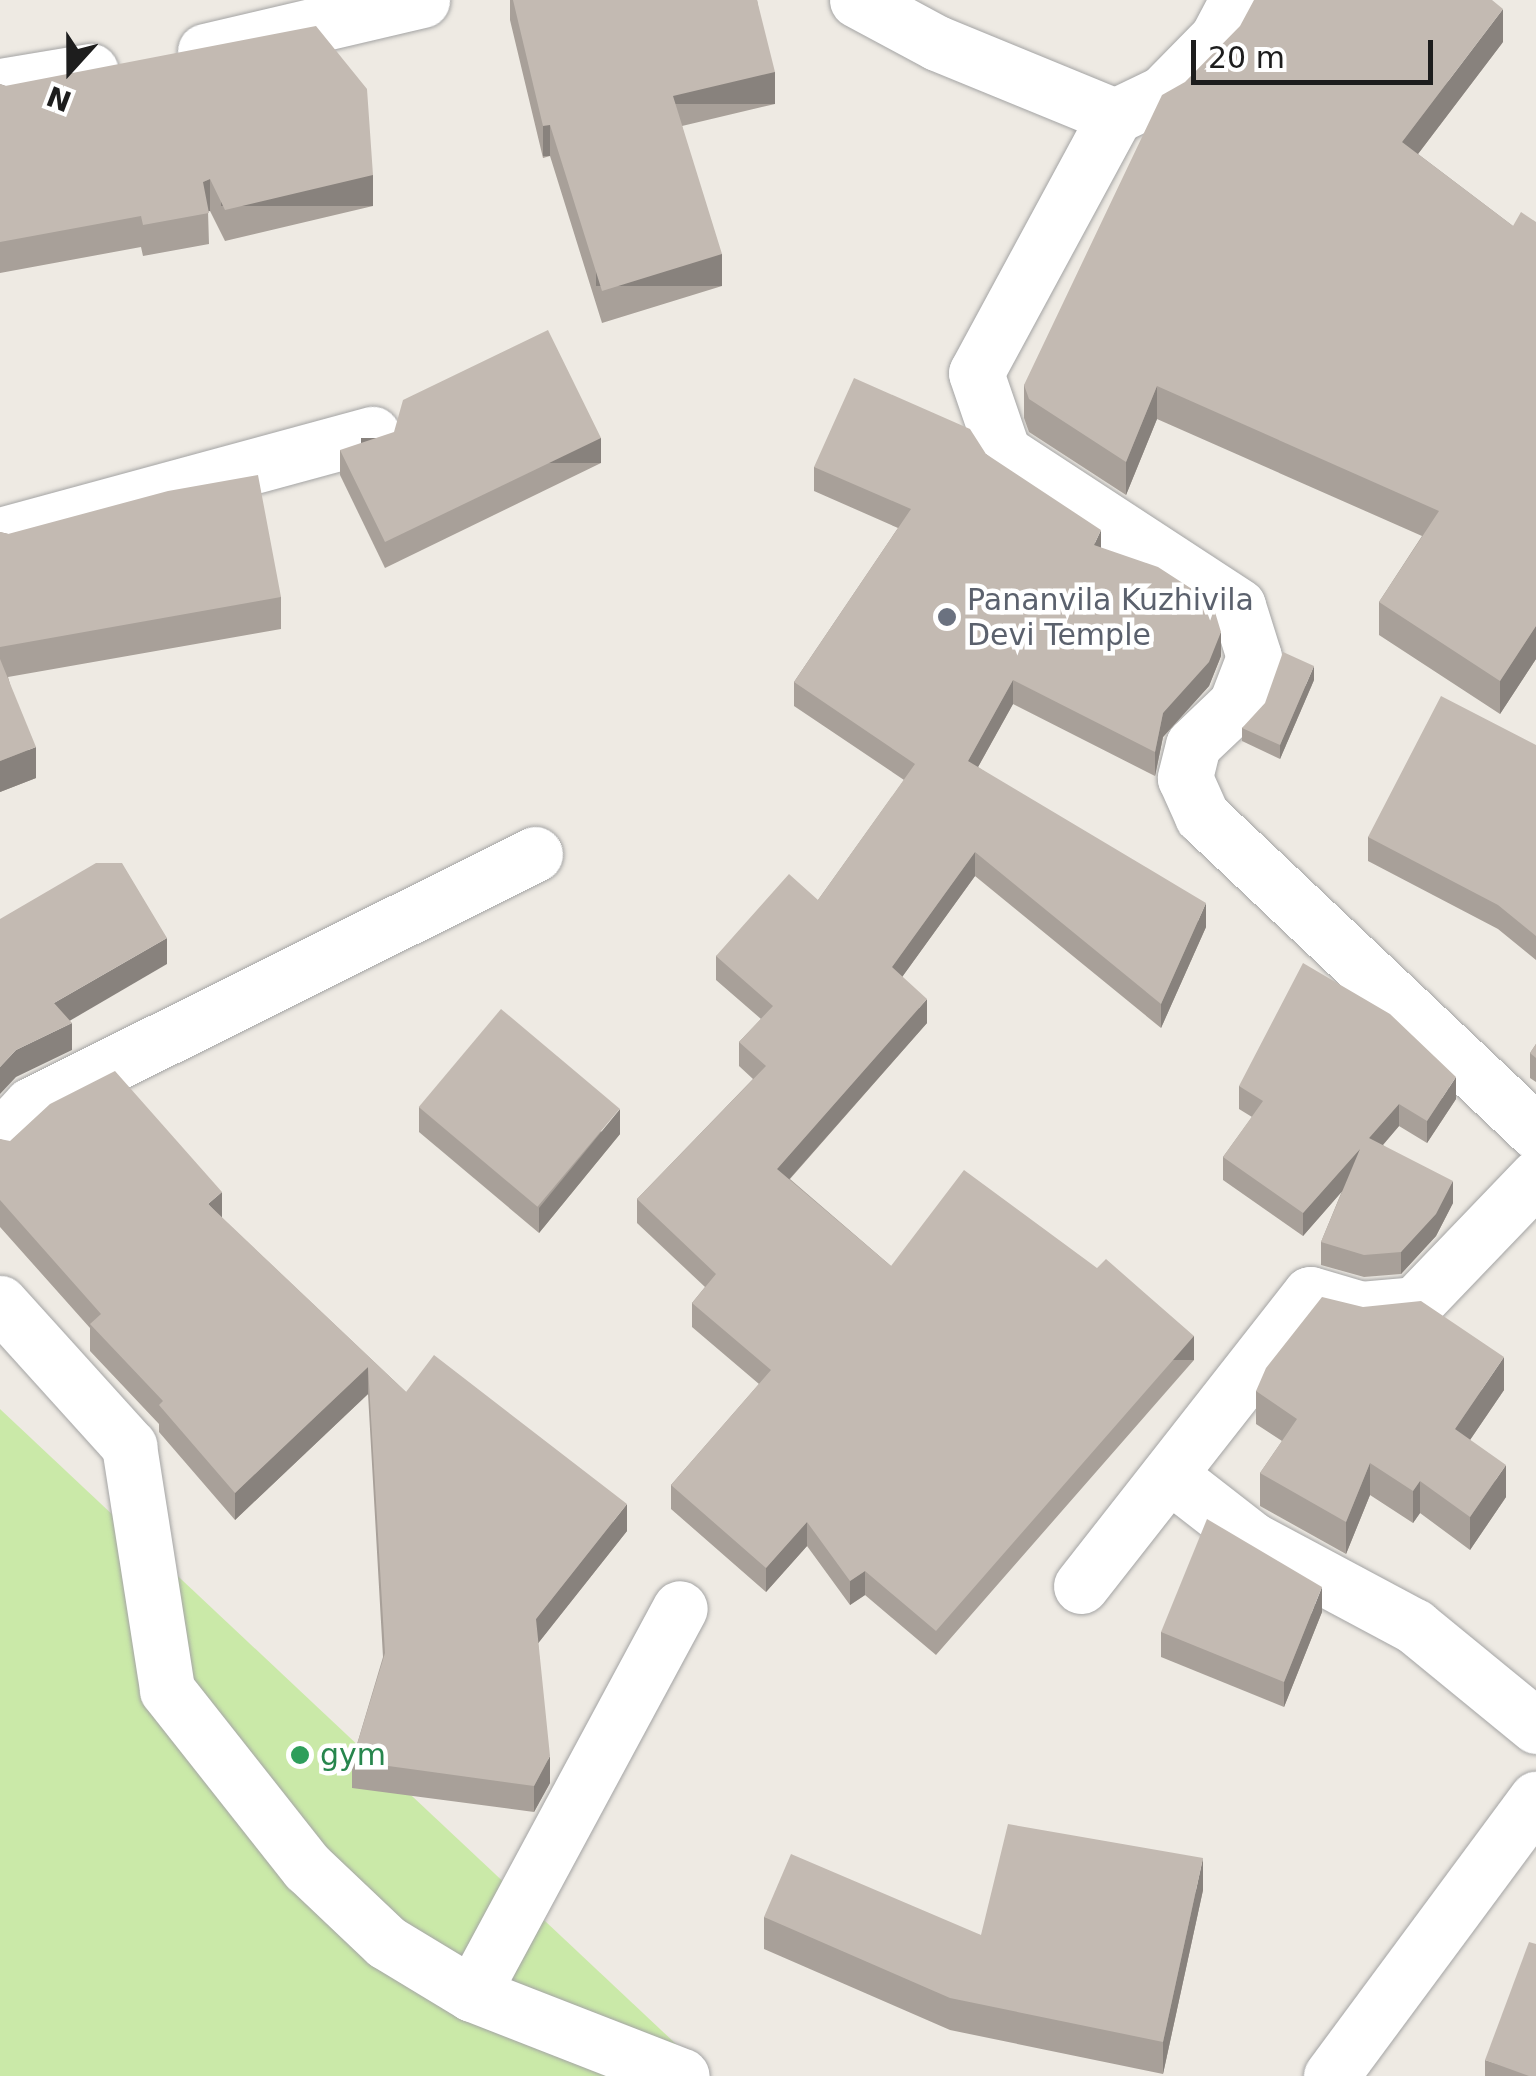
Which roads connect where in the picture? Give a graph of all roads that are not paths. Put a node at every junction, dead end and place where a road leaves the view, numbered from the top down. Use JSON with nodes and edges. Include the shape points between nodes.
{"nodes":[{"id":1,"x":422,"y":0,"type":"edge"},
{"id":2,"x":857,"y":0,"type":"edge"},
{"id":3,"x":1238,"y":0,"type":"edge"},
{"id":4,"x":0,"y":86,"type":"edge"},
{"id":5,"x":1116,"y":116,"type":"junction"},
{"id":6,"x":373,"y":434,"type":"edge"},
{"id":7,"x":0,"y":535,"type":"edge"},
{"id":8,"x":536,"y":854,"type":"dead end"},
{"id":9,"x":1536,"y":1132,"type":"edge"},
{"id":10,"x":0,"y":1138,"type":"edge"},
{"id":11,"x":1536,"y":1178,"type":"edge"},
{"id":12,"x":0,"y":1302,"type":"edge"},
{"id":13,"x":1172,"y":1477,"type":"junction"},
{"id":14,"x":1081,"y":1586,"type":"dead end"},
{"id":15,"x":680,"y":1608,"type":"dead end"},
{"id":16,"x":1536,"y":1726,"type":"edge"},
{"id":17,"x":1536,"y":1799,"type":"edge"},
{"id":18,"x":472,"y":1994,"type":"junction"},
{"id":19,"x":682,"y":2076,"type":"edge"},
{"id":20,"x":1331,"y":2076,"type":"edge"}],
"edges":[{"from":1,"to":4,"type":"street","via":[[202,51]]},
{"from":2,"to":5,"type":"street","via":[[937,43]]},
{"from":3,"to":5,"type":"street","via":[[1217,38],[1162,94]]},
{"from":5,"to":9,"type":"street","via":[[976,373],[1003,452],[1238,606],[1254,657],[1236,704],[1193,746],[1185,778],[1202,816]]},
{"from":6,"to":7,"type":"street"},
{"from":8,"to":10,"type":"street","via":[[31,1105]]},
{"from":11,"to":13,"type":"street","via":[[1416,1304],[1360,1309],[1310,1294]]},
{"from":12,"to":18,"type":"street","via":[[129,1446],[167,1690],[307,1867],[386,1942]]},
{"from":13,"to":14,"type":"street"},
{"from":13,"to":16,"type":"street","via":[[1253,1540],[1414,1626]]},
{"from":15,"to":18,"type":"street"},
{"from":17,"to":20,"type":"street"},
{"from":18,"to":19,"type":"street"}]}
